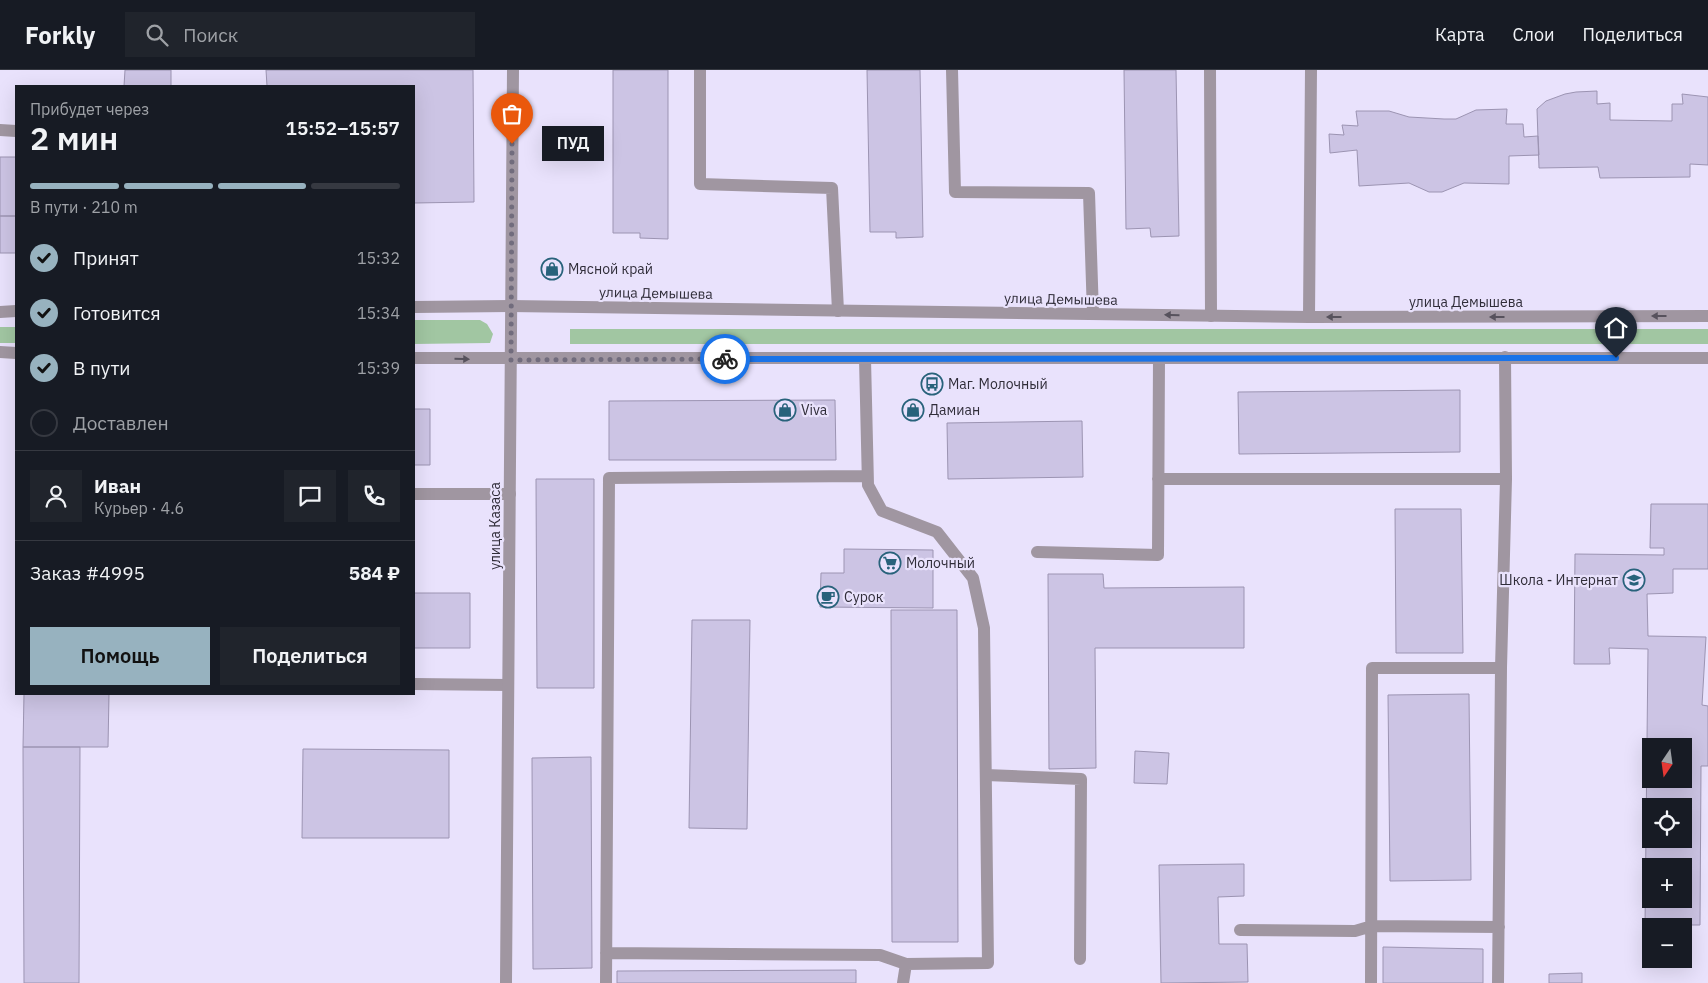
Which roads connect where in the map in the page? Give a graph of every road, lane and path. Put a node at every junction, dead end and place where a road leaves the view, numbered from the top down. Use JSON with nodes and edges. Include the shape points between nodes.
{"nodes":[{"id":1,"x":513,"y":70,"type":"edge"},
{"id":2,"x":700,"y":70,"type":"edge"},
{"id":3,"x":952,"y":70,"type":"edge"},
{"id":4,"x":1210,"y":70,"type":"edge"},
{"id":5,"x":1311,"y":70,"type":"edge"},
{"id":6,"x":0,"y":130,"type":"edge"},
{"id":7,"x":15,"y":131,"type":"edge"},
{"id":8,"x":510,"y":306,"type":"junction"},
{"id":9,"x":415,"y":307,"type":"edge"},
{"id":10,"x":15,"y":311,"type":"edge"},
{"id":11,"x":838,"y":311,"type":"junction"},
{"id":12,"x":0,"y":312,"type":"edge"},
{"id":13,"x":1093,"y":314,"type":"junction"},
{"id":14,"x":1211,"y":316,"type":"junction"},
{"id":15,"x":1708,"y":316,"type":"edge"},
{"id":16,"x":1309,"y":317,"type":"junction"},
{"id":17,"x":0,"y":352,"type":"edge"},
{"id":18,"x":15,"y":353,"type":"edge"},
{"id":19,"x":415,"y":358,"type":"edge"},
{"id":20,"x":1159,"y":358,"type":"junction"},
{"id":21,"x":1506,"y":358,"type":"junction"},
{"id":22,"x":1708,"y":358,"type":"edge"},
{"id":23,"x":866,"y":359,"type":"junction"},
{"id":24,"x":511,"y":360,"type":"junction"},
{"id":25,"x":868,"y":476,"type":"junction"},
{"id":26,"x":1158,"y":479,"type":"junction"},
{"id":27,"x":1506,"y":479,"type":"junction"},
{"id":28,"x":415,"y":494,"type":"edge"},
{"id":29,"x":510,"y":494,"type":"junction"},
{"id":30,"x":1037,"y":552,"type":"dead end"},
{"id":31,"x":1501,"y":668,"type":"junction"},
{"id":32,"x":415,"y":684,"type":"edge"},
{"id":33,"x":508,"y":685,"type":"junction"},
{"id":34,"x":986,"y":775,"type":"junction"},
{"id":35,"x":1372,"y":926,"type":"junction"},
{"id":36,"x":1499,"y":927,"type":"junction"},
{"id":37,"x":1240,"y":930,"type":"dead end"},
{"id":38,"x":606,"y":953,"type":"junction"},
{"id":39,"x":1080,"y":959,"type":"dead end"},
{"id":40,"x":906,"y":964,"type":"junction"},
{"id":41,"x":506,"y":983,"type":"edge"},
{"id":42,"x":606,"y":983,"type":"edge"},
{"id":43,"x":903,"y":983,"type":"edge"},
{"id":44,"x":1371,"y":983,"type":"edge"},
{"id":45,"x":1498,"y":983,"type":"edge"}],
"edges":[{"from":1,"to":8,"type":"street","name":"улица Казаса"},
{"from":2,"to":11,"type":"street","via":[[700,184],[832,188]]},
{"from":3,"to":13,"type":"street","via":[[955,192],[1089,193]]},
{"from":4,"to":14,"type":"street"},
{"from":5,"to":16,"type":"street"},
{"from":6,"to":7,"type":"street"},
{"from":8,"to":9,"type":"street","name":"улица Демышева"},
{"from":8,"to":11,"type":"street","name":"улица Демышева"},
{"from":8,"to":24,"type":"street","name":"улица Казаса"},
{"from":10,"to":12,"type":"street"},
{"from":11,"to":13,"type":"street","name":"улица Демышева"},
{"from":14,"to":13,"type":"street","name":"улица Демышева","one_way":true},
{"from":14,"to":16,"type":"street","name":"улица Демышева"},
{"from":15,"to":16,"type":"street","name":"улица Демышева","one_way":true},
{"from":17,"to":18,"type":"street"},
{"from":19,"to":24,"type":"street","one_way":true},
{"from":20,"to":21,"type":"street"},
{"from":20,"to":23,"type":"street"},
{"from":20,"to":26,"type":"street"},
{"from":21,"to":22,"type":"street"},
{"from":21,"to":27,"type":"street"},
{"from":23,"to":24,"type":"street"},
{"from":23,"to":25,"type":"street"},
{"from":24,"to":29,"type":"street","name":"улица Казаса"},
{"from":25,"to":34,"type":"street","via":[[868,485],[882,511],[937,532],[973,578],[984,628]]},
{"from":25,"to":38,"type":"street","via":[[609,478]]},
{"from":26,"to":27,"type":"street"},
{"from":26,"to":30,"type":"street","via":[[1158,554]]},
{"from":27,"to":31,"type":"street"},
{"from":28,"to":29,"type":"street"},
{"from":29,"to":33,"type":"street","name":"улица Казаса"},
{"from":31,"to":35,"type":"street","via":[[1372,668]]},
{"from":31,"to":36,"type":"street"},
{"from":32,"to":33,"type":"street"},
{"from":33,"to":41,"type":"street","name":"улица Казаса"},
{"from":34,"to":39,"type":"street","via":[[1081,779]]},
{"from":34,"to":40,"type":"street","via":[[988,963]]},
{"from":35,"to":36,"type":"street"},
{"from":35,"to":37,"type":"street","via":[[1355,932]]},
{"from":35,"to":44,"type":"street"},
{"from":36,"to":45,"type":"street"},
{"from":38,"to":40,"type":"street","via":[[880,955]]},
{"from":38,"to":42,"type":"street"},
{"from":40,"to":43,"type":"street"}]}
